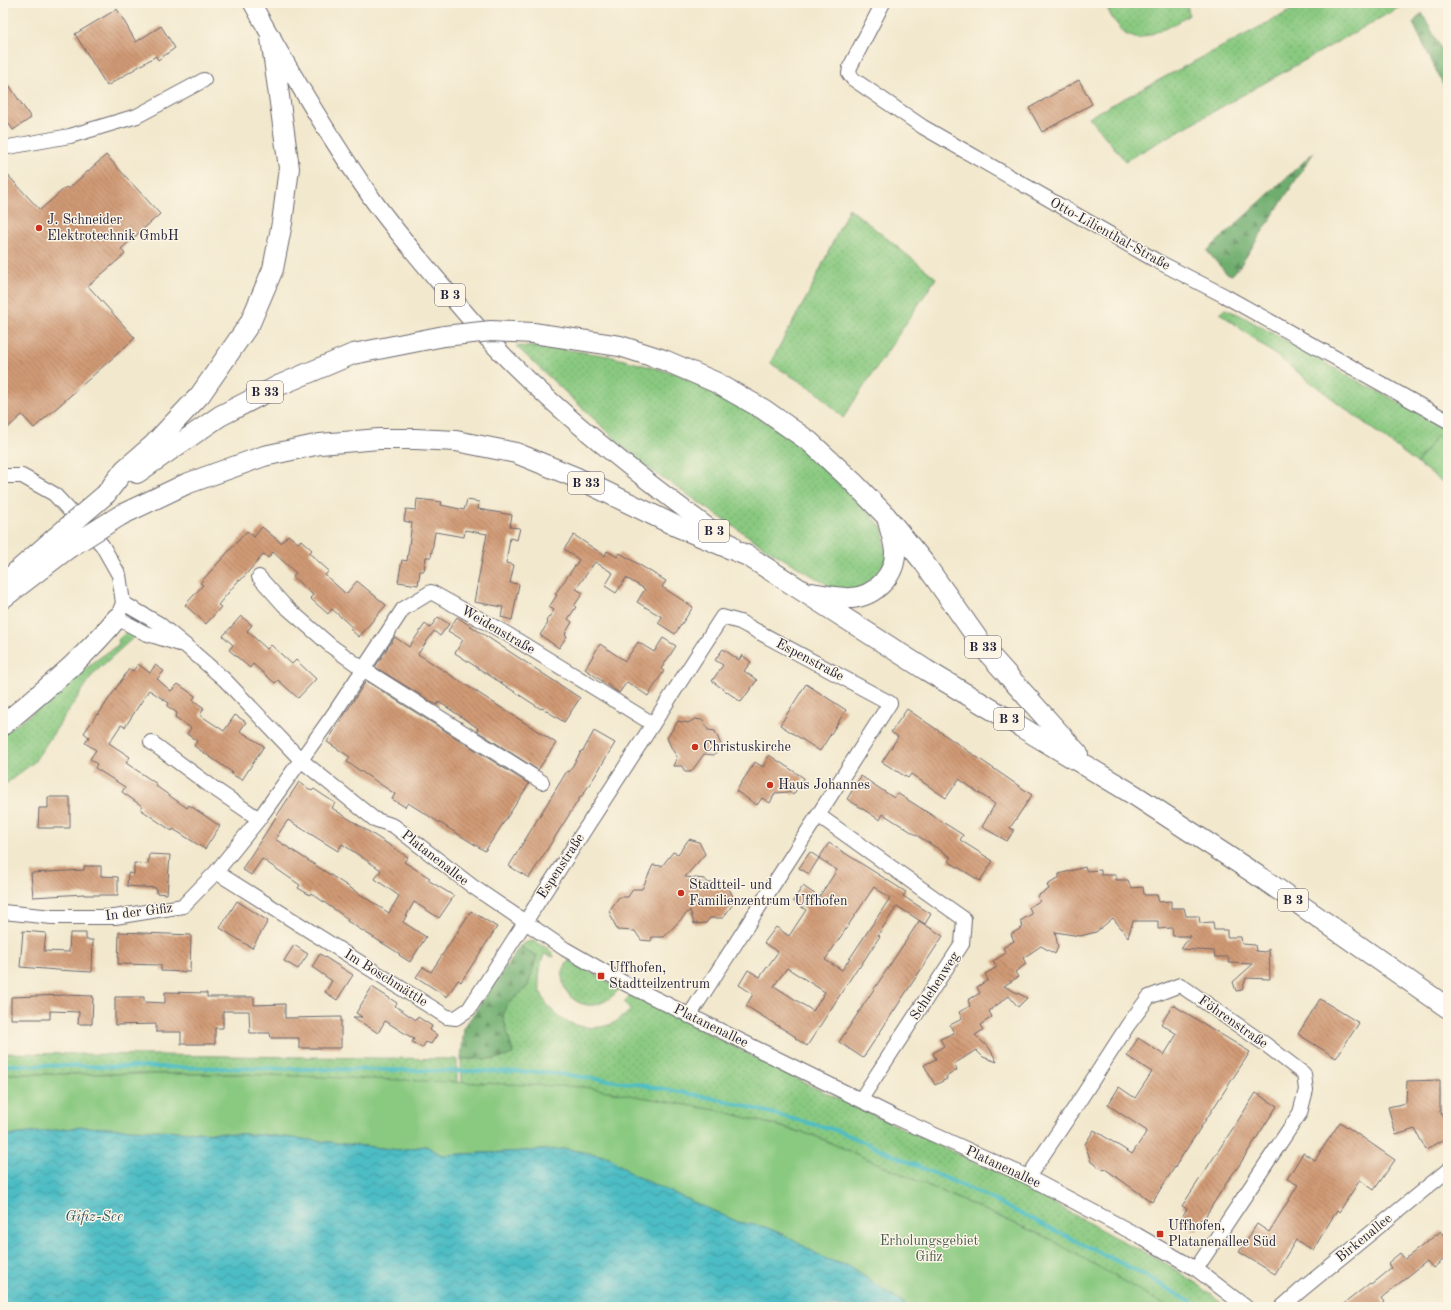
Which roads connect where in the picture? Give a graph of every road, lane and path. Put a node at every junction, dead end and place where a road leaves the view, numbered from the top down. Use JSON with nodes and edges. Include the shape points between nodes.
{"nodes":[{"id":1,"x":252,"y":3,"type":"edge"},
{"id":2,"x":883,"y":3,"type":"edge"},
{"id":3,"x":271,"y":38,"type":"junction"},
{"id":4,"x":204,"y":80,"type":"dead end"},
{"id":5,"x":3,"y":148,"type":"edge"},
{"id":6,"x":1448,"y":420,"type":"edge"},
{"id":7,"x":3,"y":476,"type":"edge"},
{"id":8,"x":106,"y":494,"type":"junction"},
{"id":9,"x":886,"y":516,"type":"junction"},
{"id":10,"x":62,"y":543,"type":"junction"},
{"id":11,"x":748,"y":556,"type":"junction"},
{"id":12,"x":259,"y":577,"type":"dead end"},
{"id":13,"x":6,"y":589,"type":"edge"},
{"id":14,"x":804,"y":591,"type":"junction"},
{"id":15,"x":120,"y":611,"type":"junction"},
{"id":16,"x":363,"y":669,"type":"junction"},
{"id":17,"x":653,"y":724,"type":"junction"},
{"id":18,"x":3,"y":725,"type":"edge"},
{"id":19,"x":151,"y":742,"type":"dead end"},
{"id":20,"x":301,"y":760,"type":"junction"},
{"id":21,"x":1092,"y":769,"type":"junction"},
{"id":22,"x":542,"y":782,"type":"dead end"},
{"id":23,"x":818,"y":815,"type":"junction"},
{"id":24,"x":259,"y":819,"type":"junction"},
{"id":25,"x":216,"y":872,"type":"junction"},
{"id":26,"x":3,"y":912,"type":"edge"},
{"id":27,"x":525,"y":921,"type":"junction"},
{"id":28,"x":1448,"y":1008,"type":"edge"},
{"id":29,"x":689,"y":1016,"type":"junction"},
{"id":30,"x":861,"y":1099,"type":"junction"},
{"id":31,"x":1448,"y":1170,"type":"edge"},
{"id":32,"x":1028,"y":1177,"type":"junction"},
{"id":33,"x":1196,"y":1269,"type":"junction"},
{"id":34,"x":1246,"y":1307,"type":"edge"},
{"id":35,"x":1282,"y":1307,"type":"edge"}],
"edges":[{"from":1,"to":3,"type":"main road","number":"B 3"},
{"from":2,"to":6,"type":"street","name":"Otto-Lilienthal-Straße","via":[[850,67],[849,74],[853,79],[923,127],[1155,260],[1226,296]]},
{"from":3,"to":8,"type":"highway","via":[[289,168],[273,269],[250,323],[200,395],[153,445],[125,469]]},
{"from":3,"to":11,"type":"main road","number":"B 3","via":[[374,201],[456,302],[513,365],[587,433],[680,507]]},
{"from":4,"to":5,"type":"street","via":[[136,116],[70,136]]},
{"from":7,"to":15,"type":"street","via":[[22,476],[54,494],[102,545],[119,575]]},
{"from":8,"to":9,"type":"highway","number":"B 33","bridge":true,"via":[[220,416],[280,384],[353,354],[444,336],[491,331],[533,333],[620,346],[664,360],[714,382],[763,409],[810,442]]},
{"from":8,"to":10,"type":"highway","number":"B 33","bridge":true},
{"from":9,"to":14,"type":"highway","via":[[895,550],[894,564],[878,587],[865,595],[850,598]]},
{"from":9,"to":21,"type":"highway","number":"B 33","via":[[925,564],[987,652]]},
{"from":10,"to":11,"type":"highway","number":"B 33","bridge":true,"via":[[186,484],[264,456],[320,444],[416,439],[456,441],[516,453]]},
{"from":10,"to":13,"type":"highway","number":"B 33"},
{"from":11,"to":14,"type":"highway","number":"B 3"},
{"from":12,"to":16,"type":"street","via":[[284,604],[331,646]]},
{"from":14,"to":21,"type":"highway","number":"B 3","via":[[926,670]]},
{"from":15,"to":18,"type":"highway","via":[[105,632],[72,667]]},
{"from":15,"to":20,"type":"street","name":"Platanenallee","via":[[145,634],[186,646],[225,680]]},
{"from":16,"to":17,"type":"street","name":"Weidenstraße","via":[[403,609],[431,592],[507,634]]},
{"from":16,"to":20,"type":"street","name":"Weidenstraße"},
{"from":16,"to":22,"type":"street"},
{"from":17,"to":23,"type":"street","name":"Espenstraße","via":[[722,617],[740,622],[890,703]]},
{"from":17,"to":27,"type":"street","name":"Espenstraße"},
{"from":19,"to":24,"type":"street"},
{"from":20,"to":24,"type":"street","name":"In der Gifiz"},
{"from":20,"to":27,"type":"street","name":"Platanenallee","via":[[374,819],[394,826],[498,905]]},
{"from":21,"to":28,"type":"highway","number":"B 3","via":[[1266,881]]},
{"from":23,"to":29,"type":"street","name":"Espenstraße"},
{"from":23,"to":30,"type":"street","name":"Schlehenweg","via":[[964,919],[962,944]]},
{"from":24,"to":25,"type":"street","name":"In der Gifiz"},
{"from":25,"to":26,"type":"street","name":"In der Gifiz","via":[[183,906],[115,917],[52,917]]},
{"from":25,"to":27,"type":"street","name":"Im Boschmättle","via":[[447,1017],[456,1018],[470,1009]]},
{"from":27,"to":29,"type":"street","name":"Platanenallee","via":[[566,949],[626,984]]},
{"from":29,"to":30,"type":"street","name":"Platanenallee"},
{"from":30,"to":32,"type":"street","name":"Platanenallee"},
{"from":31,"to":35,"type":"street","name":"Birkenallee"},
{"from":32,"to":33,"type":"street","name":"Platanenallee"},
{"from":32,"to":33,"type":"street","name":"Föhrenstraße","via":[[1149,997],[1180,985],[1304,1074],[1306,1090],[1300,1113]]},
{"from":33,"to":34,"type":"street","name":"Platanenallee"}]}
